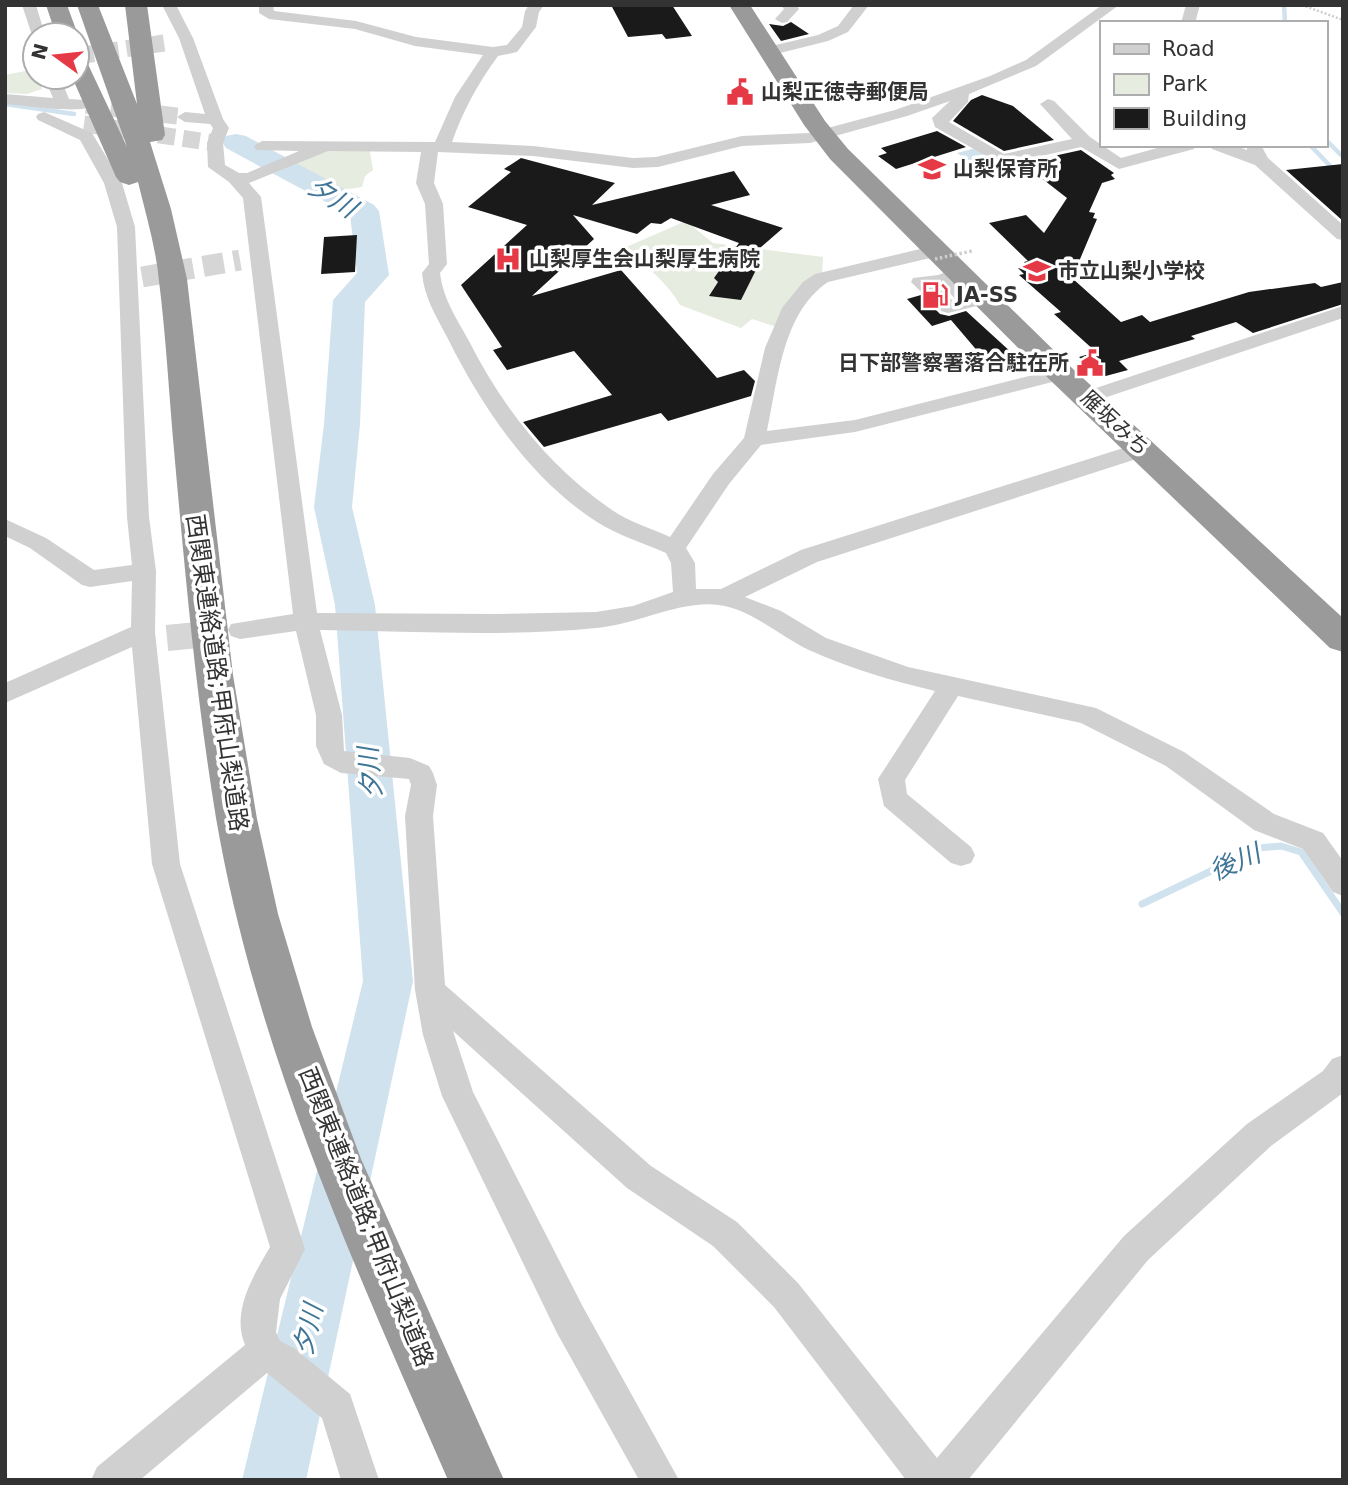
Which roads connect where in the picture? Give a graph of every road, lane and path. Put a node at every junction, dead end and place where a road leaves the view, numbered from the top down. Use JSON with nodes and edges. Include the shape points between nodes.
{"nodes":[{"id":1,"x":87,"y":5,"type":"edge"},
{"id":2,"x":136,"y":5,"type":"edge"},
{"id":3,"x":169,"y":5,"type":"edge"},
{"id":4,"x":266,"y":5,"type":"edge"},
{"id":5,"x":537,"y":5,"type":"edge"},
{"id":6,"x":739,"y":5,"type":"edge"},
{"id":7,"x":862,"y":5,"type":"edge"},
{"id":8,"x":1112,"y":5,"type":"edge"},
{"id":9,"x":1302,"y":5,"type":"edge"},
{"id":10,"x":1343,"y":20,"type":"edge"},
{"id":11,"x":180,"y":39,"type":"joint"},
{"id":12,"x":768,"y":51,"type":"junction"},
{"id":13,"x":494,"y":52,"type":"junction"},
{"id":14,"x":58,"y":91,"type":"edge"},
{"id":15,"x":90,"y":91,"type":"edge"},
{"id":16,"x":960,"y":91,"type":"junction"},
{"id":17,"x":5,"y":99,"type":"edge"},
{"id":18,"x":1048,"y":104,"type":"dead end"},
{"id":19,"x":64,"y":105,"type":"junction"},
{"id":20,"x":86,"y":105,"type":"tunnel mouth"},
{"id":21,"x":5,"y":109,"type":"edge"},
{"id":22,"x":44,"y":117,"type":"junction"},
{"id":23,"x":185,"y":117,"type":"tunnel mouth"},
{"id":24,"x":84,"y":124,"type":"tunnel mouth"},
{"id":25,"x":217,"y":130,"type":"junction"},
{"id":26,"x":824,"y":134,"type":"junction"},
{"id":27,"x":1084,"y":141,"type":"junction"},
{"id":28,"x":262,"y":146,"type":"dead end"},
{"id":29,"x":326,"y":146,"type":"junction"},
{"id":30,"x":436,"y":147,"type":"junction"},
{"id":31,"x":1181,"y":147,"type":"edge"},
{"id":32,"x":1227,"y":147,"type":"edge"},
{"id":33,"x":1257,"y":153,"type":"edge"},
{"id":34,"x":235,"y":178,"type":"junction"},
{"id":35,"x":163,"y":223,"type":"junction"},
{"id":36,"x":1343,"y":235,"type":"edge"},
{"id":37,"x":947,"y":265,"type":"junction"},
{"id":38,"x":971,"y":301,"type":"junction"},
{"id":39,"x":1343,"y":312,"type":"edge"},
{"id":40,"x":1061,"y":374,"type":"junction"},
{"id":41,"x":183,"y":385,"type":"junction"},
{"id":42,"x":1088,"y":397,"type":"junction"},
{"id":43,"x":754,"y":439,"type":"junction"},
{"id":44,"x":1144,"y":449,"type":"junction"},
{"id":45,"x":5,"y":526,"type":"edge"},
{"id":46,"x":674,"y":548,"type":"junction"},
{"id":47,"x":144,"y":571,"type":"junction"},
{"id":48,"x":685,"y":597,"type":"junction"},
{"id":49,"x":724,"y":597,"type":"junction"},
{"id":50,"x":306,"y":621,"type":"junction"},
{"id":51,"x":240,"y":630,"type":"tunnel mouth"},
{"id":52,"x":151,"y":637,"type":"junction"},
{"id":53,"x":1343,"y":639,"type":"edge"},
{"id":54,"x":951,"y":686,"type":"junction"},
{"id":55,"x":5,"y":694,"type":"edge"},
{"id":56,"x":961,"y":855,"type":"dead end"},
{"id":57,"x":1343,"y":884,"type":"edge"},
{"id":58,"x":430,"y":990,"type":"junction"},
{"id":59,"x":1343,"y":1069,"type":"edge"},
{"id":60,"x":273,"y":1357,"type":"junction"},
{"id":61,"x":429,"y":1375,"type":"junction"},
{"id":62,"x":110,"y":1480,"type":"edge"},
{"id":63,"x":360,"y":1480,"type":"edge"},
{"id":64,"x":476,"y":1480,"type":"edge"},
{"id":65,"x":498,"y":1480,"type":"edge"},
{"id":66,"x":660,"y":1480,"type":"edge"},
{"id":67,"x":930,"y":1480,"type":"edge"},
{"id":68,"x":943,"y":1480,"type":"edge"}],
"edges":[{"from":1,"to":35,"type":"highway","name":"西関東連絡道路;甲府山梨道路","via":[[142,151]]},
{"from":2,"to":35,"type":"highway"},
{"from":3,"to":11,"type":"street"},
{"from":4,"to":13,"type":"street","via":[[269,15],[356,25],[415,41]]},
{"from":5,"to":13,"type":"street","via":[[529,27],[512,49]]},
{"from":6,"to":12,"type":"highway","name":"雁坂みち"},
{"from":7,"to":12,"type":"street","via":[[843,29],[833,34]]},
{"from":8,"to":16,"type":"street","via":[[1031,63]]},
{"from":9,"to":10,"type":"path"},
{"from":11,"to":25,"type":"street"},
{"from":12,"to":26,"type":"highway","name":"雁坂みち"},
{"from":13,"to":30,"type":"street","via":[[458,102]]},
{"from":14,"to":19,"type":"street"},
{"from":15,"to":41,"type":"highway","via":[[147,217]]},
{"from":16,"to":26,"type":"street"},
{"from":16,"to":27,"type":"street","via":[[961,99],[940,118],[941,124],[1002,160]]},
{"from":17,"to":19,"type":"street"},
{"from":18,"to":27,"type":"street"},
{"from":19,"to":20,"type":"street"},
{"from":21,"to":22,"type":"street"},
{"from":22,"to":24,"type":"street"},
{"from":22,"to":47,"type":"street","via":[[86,137],[113,183],[126,227],[135,278],[138,517]]},
{"from":23,"to":25,"type":"street"},
{"from":25,"to":34,"type":"street","via":[[217,167]]},
{"from":26,"to":30,"type":"street","via":[[742,141],[658,162],[633,163],[567,154]]},
{"from":26,"to":37,"type":"highway","name":"雁坂みち"},
{"from":27,"to":31,"type":"street","via":[[1119,164]]},
{"from":28,"to":29,"type":"street"},
{"from":29,"to":30,"type":"street"},
{"from":29,"to":34,"type":"street","via":[[249,178]]},
{"from":30,"to":46,"type":"street","via":[[425,183],[434,204],[438,264],[432,273],[433,292],[475,373],[523,443],[566,487],[606,517]]},
{"from":32,"to":33,"type":"street"},
{"from":33,"to":36,"type":"street"},
{"from":34,"to":50,"type":"street","via":[[252,197],[250,258]]},
{"from":35,"to":41,"type":"highway","name":"西関東連絡道路;甲府山梨道路"},
{"from":37,"to":38,"type":"highway","name":"雁坂みち"},
{"from":37,"to":38,"type":"street","via":[[920,282],[948,307]]},
{"from":37,"to":43,"type":"street","via":[[822,278],[810,286],[792,308],[775,348]]},
{"from":38,"to":40,"type":"highway","name":"雁坂みち"},
{"from":39,"to":42,"type":"street"},
{"from":40,"to":42,"type":"highway","name":"雁坂みち"},
{"from":40,"to":43,"type":"street","via":[[855,426]]},
{"from":41,"to":61,"type":"highway","name":"西関東連絡道路;甲府山梨道路","via":[[215,689],[235,821],[269,962],[322,1117],[384,1276]]},
{"from":42,"to":44,"type":"highway","name":"雁坂みち"},
{"from":43,"to":46,"type":"street"},
{"from":44,"to":49,"type":"street","via":[[809,556]]},
{"from":44,"to":53,"type":"highway","name":"雁坂みち"},
{"from":45,"to":47,"type":"street","via":[[90,579]]},
{"from":46,"to":48,"type":"street","via":[[682,563]]},
{"from":47,"to":52,"type":"street"},
{"from":48,"to":49,"type":"street"},
{"from":48,"to":50,"type":"street","via":[[635,614],[596,620]]},
{"from":49,"to":54,"type":"street","via":[[772,617],[817,644]]},
{"from":50,"to":51,"type":"street"},
{"from":50,"to":58,"type":"street","via":[[329,715],[333,757],[351,765],[410,768],[419,773],[424,785],[419,816]]},
{"from":52,"to":55,"type":"street"},
{"from":52,"to":60,"type":"street","via":[[166,864],[288,1249],[259,1313],[258,1333]]},
{"from":54,"to":56,"type":"street","via":[[891,779],[894,799]]},
{"from":54,"to":57,"type":"street","via":[[1087,715],[1164,753],[1264,822],[1313,841]]},
{"from":58,"to":66,"type":"street","via":[[438,1035],[458,1096],[570,1320]]},
{"from":58,"to":67,"type":"street","via":[[639,1177],[725,1234],[786,1295]]},
{"from":59,"to":68,"type":"street","via":[[1334,1081],[1259,1135],[1136,1248]]},
{"from":60,"to":62,"type":"street"},
{"from":60,"to":63,"type":"street","via":[[337,1407]]},
{"from":61,"to":64,"type":"highway","name":"西関東連絡道路;甲府山梨道路"},
{"from":61,"to":65,"type":"highway"}]}
